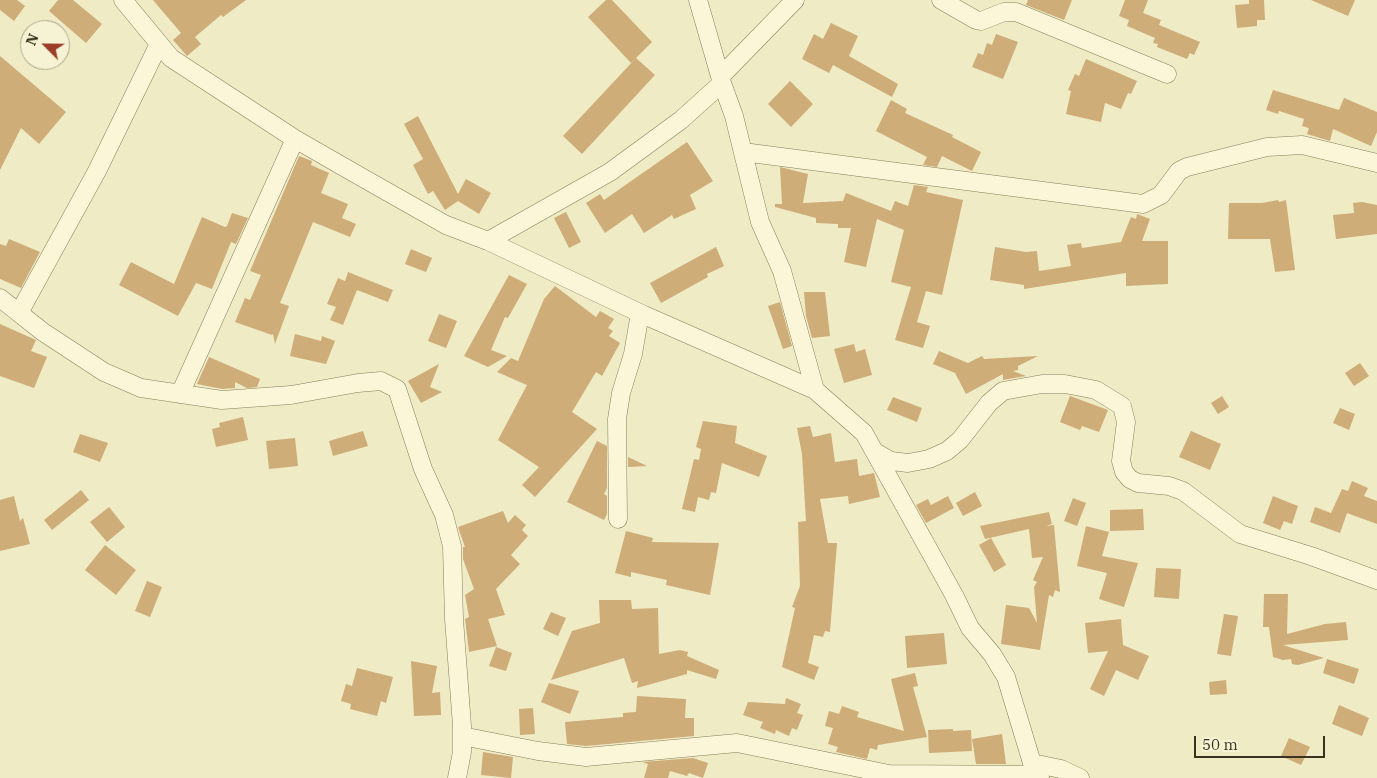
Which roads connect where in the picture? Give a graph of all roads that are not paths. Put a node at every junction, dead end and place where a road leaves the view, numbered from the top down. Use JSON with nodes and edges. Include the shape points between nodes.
{"nodes":[{"id":1,"x":123,"y":0,"type":"edge"},
{"id":2,"x":698,"y":0,"type":"edge"},
{"id":3,"x":795,"y":0,"type":"edge"},
{"id":4,"x":941,"y":0,"type":"edge"},
{"id":5,"x":159,"y":44,"type":"junction"},
{"id":6,"x":1167,"y":74,"type":"dead end"},
{"id":7,"x":721,"y":80,"type":"junction"},
{"id":8,"x":295,"y":139,"type":"junction"},
{"id":9,"x":743,"y":152,"type":"junction"},
{"id":10,"x":1377,"y":163,"type":"edge"},
{"id":11,"x":488,"y":241,"type":"junction"},
{"id":12,"x":0,"y":298,"type":"edge"},
{"id":13,"x":19,"y":313,"type":"junction"},
{"id":14,"x":640,"y":313,"type":"junction"},
{"id":15,"x":815,"y":390,"type":"junction"},
{"id":16,"x":180,"y":394,"type":"junction"},
{"id":17,"x":874,"y":452,"type":"junction"},
{"id":18,"x":618,"y":519,"type":"dead end"},
{"id":19,"x":1377,"y":580,"type":"edge"},
{"id":20,"x":462,"y":736,"type":"junction"},
{"id":21,"x":1037,"y":772,"type":"edge"},
{"id":22,"x":457,"y":778,"type":"edge"},
{"id":23,"x":1080,"y":778,"type":"edge"}],
"edges":[{"from":1,"to":5,"type":"street"},
{"from":2,"to":7,"type":"street"},
{"from":3,"to":7,"type":"street"},
{"from":4,"to":6,"type":"street","via":[[981,21],[1004,12],[1016,12]]},
{"from":5,"to":8,"type":"street","via":[[171,58]]},
{"from":5,"to":13,"type":"street","via":[[97,171]]},
{"from":7,"to":9,"type":"street"},
{"from":7,"to":11,"type":"street","via":[[681,120],[610,172]]},
{"from":8,"to":11,"type":"street","via":[[446,225]]},
{"from":8,"to":16,"type":"street"},
{"from":9,"to":10,"type":"street","via":[[1144,204],[1161,195],[1179,171],[1187,167],[1267,147],[1302,145]]},
{"from":9,"to":15,"type":"street","via":[[760,222],[782,272]]},
{"from":11,"to":14,"type":"street"},
{"from":12,"to":13,"type":"street"},
{"from":13,"to":16,"type":"street","via":[[104,372],[141,388]]},
{"from":14,"to":15,"type":"street"},
{"from":14,"to":18,"type":"street","via":[[617,418]]},
{"from":15,"to":17,"type":"street","via":[[864,434]]},
{"from":16,"to":20,"type":"street","via":[[232,399],[291,395],[381,381],[397,389],[423,469],[444,515],[452,546]]},
{"from":17,"to":19,"type":"street","via":[[908,463],[947,451],[1003,391],[1042,384],[1065,384],[1096,390],[1122,406],[1126,422],[1121,461],[1130,479],[1183,491],[1240,534]]},
{"from":17,"to":21,"type":"street","via":[[970,628],[1006,677]]},
{"from":20,"to":21,"type":"street","via":[[538,752],[586,757],[737,743],[889,774]]},
{"from":20,"to":22,"type":"street"},
{"from":21,"to":23,"type":"street","via":[[1061,769]]}]}
